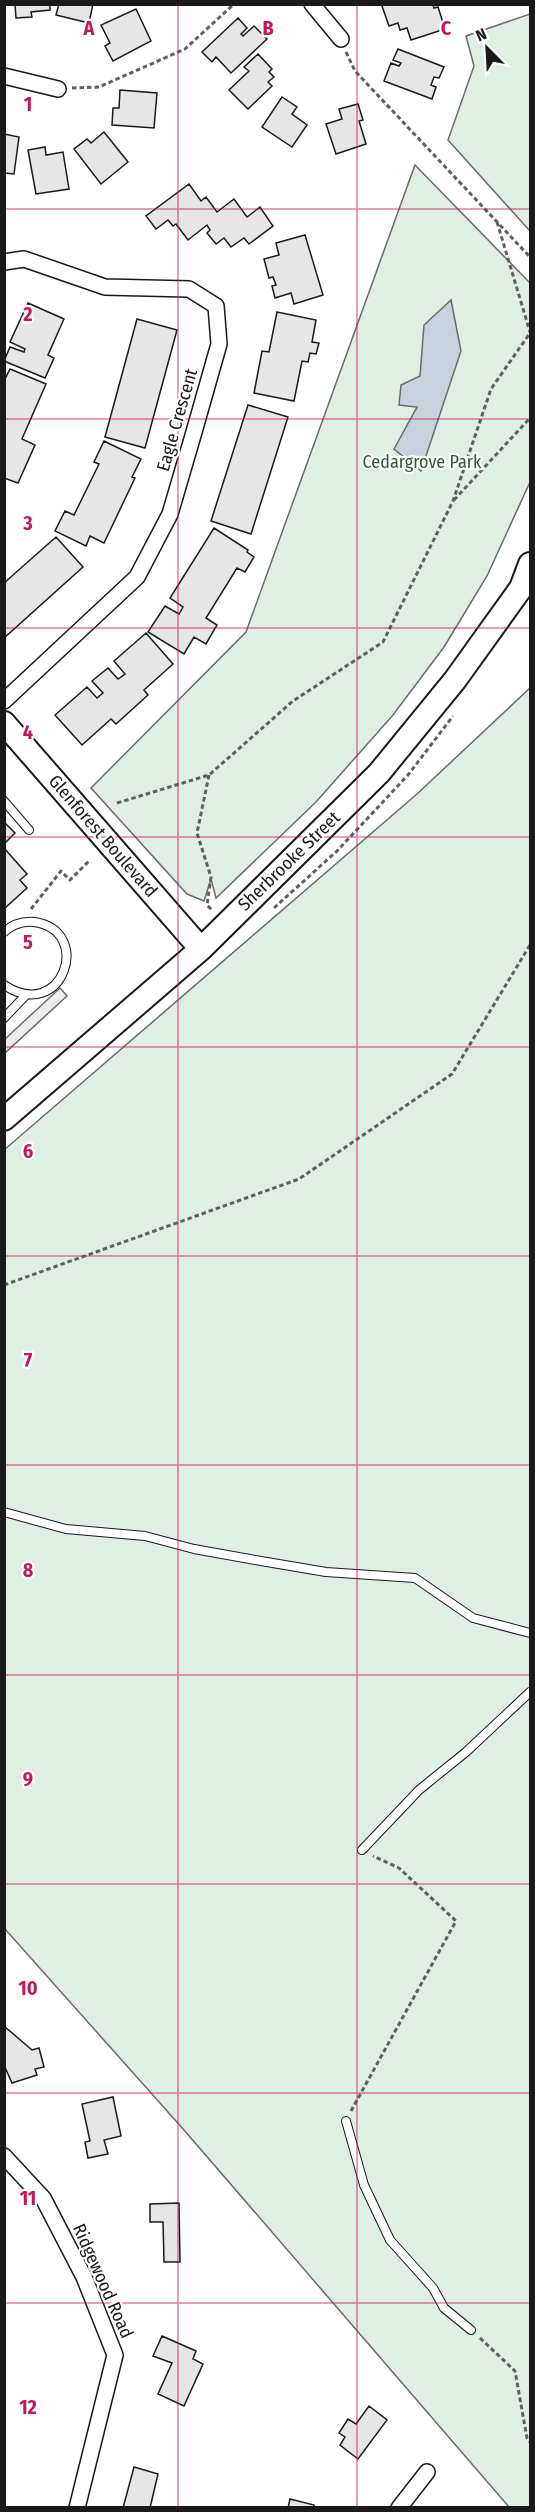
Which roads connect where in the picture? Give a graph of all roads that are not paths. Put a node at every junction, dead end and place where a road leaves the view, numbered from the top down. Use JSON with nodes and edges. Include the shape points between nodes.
{"nodes":[{"id":1,"x":312,"y":4,"type":"edge"},
{"id":2,"x":341,"y":39,"type":"road end"},
{"id":3,"x":4,"y":76,"type":"edge"},
{"id":4,"x":58,"y":89,"type":"road end"},
{"id":5,"x":4,"y":262,"type":"edge"},
{"id":6,"x":531,"y":564,"type":"edge"},
{"id":7,"x":526,"y":589,"type":"edge"},
{"id":8,"x":4,"y":700,"type":"edge"},
{"id":9,"x":4,"y":723,"type":"edge"},
{"id":10,"x":4,"y":801,"type":"edge"},
{"id":11,"x":29,"y":830,"type":"dead end"},
{"id":12,"x":4,"y":932,"type":"edge"},
{"id":13,"x":201,"y":949,"type":"junction"},
{"id":14,"x":4,"y":985,"type":"edge"},
{"id":15,"x":26,"y":995,"type":"junction"},
{"id":16,"x":4,"y":1018,"type":"edge"},
{"id":17,"x":4,"y":1119,"type":"edge"},
{"id":18,"x":4,"y":1512,"type":"edge"},
{"id":19,"x":531,"y":1633,"type":"edge"},
{"id":20,"x":531,"y":1692,"type":"edge"},
{"id":21,"x":362,"y":1850,"type":"road end"},
{"id":22,"x":346,"y":2121,"type":"road end"},
{"id":23,"x":4,"y":2156,"type":"edge"},
{"id":24,"x":471,"y":2330,"type":"road end"},
{"id":25,"x":427,"y":2472,"type":"dead end"},
{"id":26,"x":77,"y":2508,"type":"edge"},
{"id":27,"x":399,"y":2508,"type":"edge"}],
"edges":[{"from":1,"to":2,"type":"street"},
{"from":3,"to":4,"type":"street"},
{"from":5,"to":8,"type":"street","name":"Eagle Crescent","via":[[24,259],[105,287],[189,289],[216,306],[219,344],[170,514],[137,577]]},
{"from":6,"to":7,"type":"main road","name":"Sherbrooke Street"},
{"from":7,"to":13,"type":"main road","name":"Sherbrooke Street","via":[[380,773]]},
{"from":9,"to":13,"type":"main road","name":"Glenforest Boulevard"},
{"from":10,"to":11,"type":"lane"},
{"from":12,"to":15,"type":"lane","via":[[30,921],[42,923],[61,937],[66,948],[65,972],[59,982],[50,990]]},
{"from":13,"to":17,"type":"main road","name":"Sherbrooke Street"},
{"from":14,"to":15,"type":"lane"},
{"from":15,"to":16,"type":"lane"},
{"from":18,"to":19,"type":"lane","via":[[66,1529],[145,1536],[194,1549],[326,1572],[415,1578],[473,1618]]},
{"from":20,"to":21,"type":"lane","via":[[419,1790]]},
{"from":22,"to":24,"type":"lane","via":[[364,2185],[390,2240],[433,2288],[444,2308]]},
{"from":23,"to":26,"type":"street","name":"Ridgewood Road","via":[[43,2198],[84,2277],[114,2355]]},
{"from":25,"to":27,"type":"street"}]}
